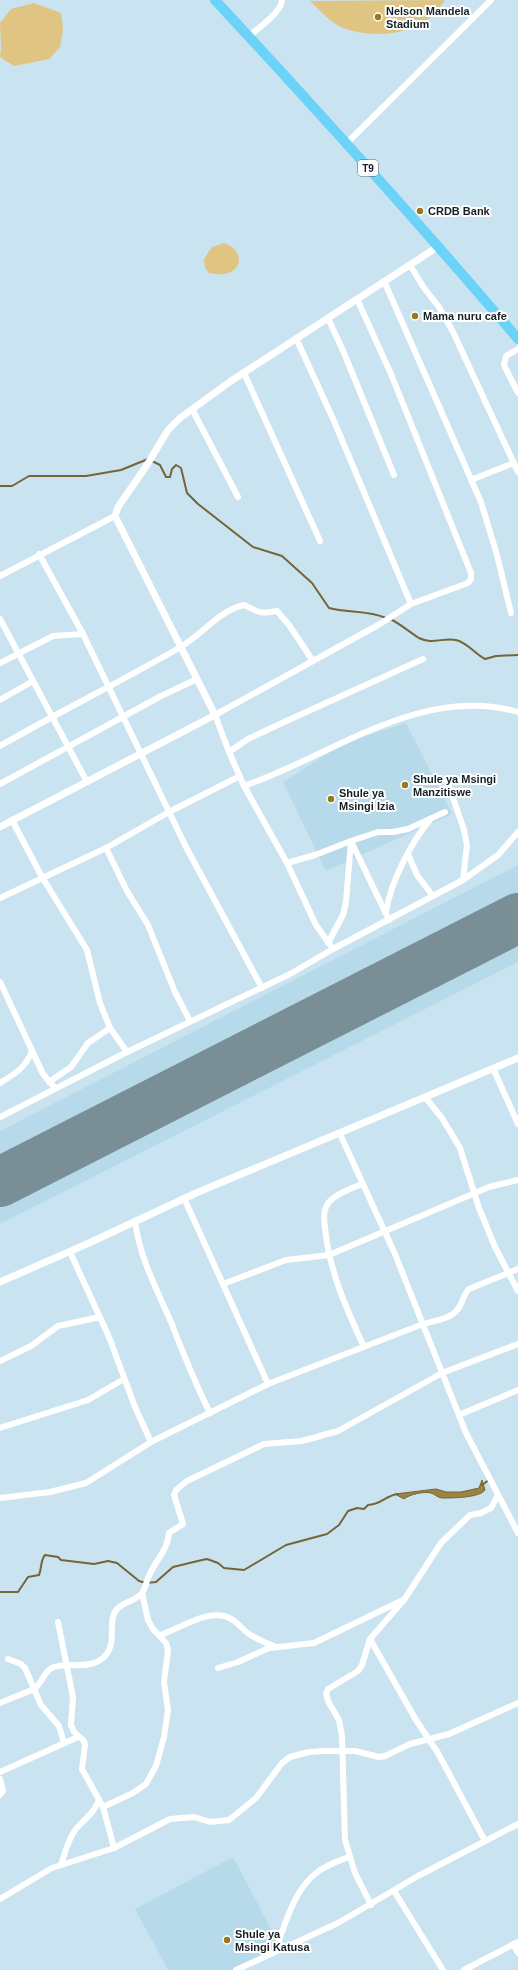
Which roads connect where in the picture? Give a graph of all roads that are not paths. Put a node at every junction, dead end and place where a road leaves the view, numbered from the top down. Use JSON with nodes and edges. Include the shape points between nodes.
{"nodes":[{"id":1,"x":215,"y":0,"type":"edge"},
{"id":2,"x":282,"y":0,"type":"edge"},
{"id":3,"x":491,"y":0,"type":"edge"},
{"id":4,"x":248,"y":37,"type":"junction"},
{"id":5,"x":346,"y":143,"type":"junction"},
{"id":6,"x":439,"y":246,"type":"junction"},
{"id":7,"x":410,"y":265,"type":"junction"},
{"id":8,"x":384,"y":281,"type":"junction"},
{"id":9,"x":356,"y":299,"type":"junction"},
{"id":10,"x":328,"y":318,"type":"junction"},
{"id":11,"x":296,"y":338,"type":"junction"},
{"id":12,"x":518,"y":339,"type":"edge"},
{"id":13,"x":518,"y":349,"type":"edge"},
{"id":14,"x":244,"y":372,"type":"junction"},
{"id":15,"x":518,"y":393,"type":"edge"},
{"id":16,"x":192,"y":409,"type":"junction"},
{"id":17,"x":516,"y":467,"type":"edge"},
{"id":18,"x":394,"y":475,"type":"dead end"},
{"id":19,"x":471,"y":480,"type":"junction"},
{"id":20,"x":238,"y":497,"type":"dead end"},
{"id":21,"x":115,"y":516,"type":"junction"},
{"id":22,"x":320,"y":541,"type":"dead end"},
{"id":23,"x":39,"y":554,"type":"junction"},
{"id":24,"x":0,"y":576,"type":"edge"},
{"id":25,"x":411,"y":604,"type":"junction"},
{"id":26,"x":511,"y":613,"type":"dead end"},
{"id":27,"x":0,"y":619,"type":"edge"},
{"id":28,"x":83,"y":634,"type":"junction"},
{"id":29,"x":181,"y":647,"type":"junction"},
{"id":30,"x":18,"y":653,"type":"junction"},
{"id":31,"x":423,"y":659,"type":"dead end"},
{"id":32,"x":313,"y":661,"type":"junction"},
{"id":33,"x":0,"y":663,"type":"edge"},
{"id":34,"x":197,"y":679,"type":"junction"},
{"id":35,"x":33,"y":681,"type":"junction"},
{"id":36,"x":108,"y":685,"type":"junction"},
{"id":37,"x":0,"y":700,"type":"edge"},
{"id":38,"x":518,"y":712,"type":"edge"},
{"id":39,"x":215,"y":715,"type":"junction"},
{"id":40,"x":52,"y":716,"type":"junction"},
{"id":41,"x":123,"y":716,"type":"junction"},
{"id":42,"x":0,"y":746,"type":"edge"},
{"id":43,"x":68,"y":746,"type":"junction"},
{"id":44,"x":229,"y":752,"type":"junction"},
{"id":45,"x":142,"y":754,"type":"junction"},
{"id":46,"x":240,"y":776,"type":"junction"},
{"id":47,"x":447,"y":780,"type":"dead end"},
{"id":48,"x":87,"y":782,"type":"junction"},
{"id":49,"x":0,"y":784,"type":"edge"},
{"id":50,"x":244,"y":786,"type":"junction"},
{"id":51,"x":169,"y":812,"type":"junction"},
{"id":52,"x":445,"y":812,"type":"dead end"},
{"id":53,"x":431,"y":818,"type":"junction"},
{"id":54,"x":12,"y":820,"type":"junction"},
{"id":55,"x":0,"y":827,"type":"edge"},
{"id":56,"x":518,"y":832,"type":"edge"},
{"id":57,"x":351,"y":841,"type":"junction"},
{"id":58,"x":106,"y":848,"type":"junction"},
{"id":59,"x":408,"y":854,"type":"junction"},
{"id":60,"x":287,"y":863,"type":"junction"},
{"id":61,"x":42,"y":877,"type":"junction"},
{"id":62,"x":463,"y":880,"type":"junction"},
{"id":63,"x":433,"y":896,"type":"junction"},
{"id":64,"x":0,"y":898,"type":"edge"},
{"id":65,"x":386,"y":913,"type":"junction"},
{"id":66,"x":390,"y":920,"type":"junction"},
{"id":67,"x":328,"y":943,"type":"junction"},
{"id":68,"x":333,"y":949,"type":"junction"},
{"id":69,"x":0,"y":982,"type":"edge"},
{"id":70,"x":262,"y":988,"type":"junction"},
{"id":71,"x":190,"y":1021,"type":"junction"},
{"id":72,"x":110,"y":1028,"type":"junction"},
{"id":73,"x":32,"y":1051,"type":"junction"},
{"id":74,"x":127,"y":1052,"type":"junction"},
{"id":75,"x":518,"y":1058,"type":"edge"},
{"id":76,"x":493,"y":1068,"type":"junction"},
{"id":77,"x":49,"y":1082,"type":"junction"},
{"id":78,"x":0,"y":1083,"type":"edge"},
{"id":79,"x":55,"y":1088,"type":"junction"},
{"id":80,"x":425,"y":1096,"type":"junction"},
{"id":81,"x":0,"y":1117,"type":"edge"},
{"id":82,"x":518,"y":1124,"type":"edge"},
{"id":83,"x":340,"y":1134,"type":"junction"},
{"id":84,"x":518,"y":1180,"type":"edge"},
{"id":85,"x":362,"y":1184,"type":"junction"},
{"id":86,"x":474,"y":1194,"type":"junction"},
{"id":87,"x":184,"y":1198,"type":"junction"},
{"id":88,"x":135,"y":1221,"type":"junction"},
{"id":89,"x":384,"y":1233,"type":"junction"},
{"id":90,"x":70,"y":1252,"type":"junction"},
{"id":91,"x":329,"y":1255,"type":"junction"},
{"id":92,"x":518,"y":1269,"type":"edge"},
{"id":93,"x":507,"y":1273,"type":"junction"},
{"id":94,"x":0,"y":1282,"type":"edge"},
{"id":95,"x":223,"y":1284,"type":"junction"},
{"id":96,"x":518,"y":1291,"type":"edge"},
{"id":97,"x":100,"y":1317,"type":"junction"},
{"id":98,"x":423,"y":1324,"type":"junction"},
{"id":99,"x":518,"y":1344,"type":"edge"},
{"id":100,"x":364,"y":1347,"type":"junction"},
{"id":101,"x":0,"y":1361,"type":"edge"},
{"id":102,"x":442,"y":1373,"type":"junction"},
{"id":103,"x":124,"y":1380,"type":"junction"},
{"id":104,"x":268,"y":1384,"type":"junction"},
{"id":105,"x":518,"y":1390,"type":"edge"},
{"id":106,"x":210,"y":1413,"type":"junction"},
{"id":107,"x":459,"y":1415,"type":"junction"},
{"id":108,"x":0,"y":1428,"type":"edge"},
{"id":109,"x":151,"y":1442,"type":"junction"},
{"id":110,"x":498,"y":1495,"type":"junction"},
{"id":111,"x":0,"y":1498,"type":"edge"},
{"id":112,"x":518,"y":1533,"type":"edge"},
{"id":113,"x":142,"y":1593,"type":"junction"},
{"id":114,"x":404,"y":1600,"type":"junction"},
{"id":115,"x":58,"y":1622,"type":"dead end"},
{"id":116,"x":160,"y":1635,"type":"junction"},
{"id":117,"x":370,"y":1639,"type":"junction"},
{"id":118,"x":276,"y":1647,"type":"junction"},
{"id":119,"x":8,"y":1659,"type":"dead end"},
{"id":120,"x":66,"y":1665,"type":"junction"},
{"id":121,"x":218,"y":1668,"type":"dead end"},
{"id":122,"x":34,"y":1688,"type":"junction"},
{"id":123,"x":0,"y":1703,"type":"edge"},
{"id":124,"x":518,"y":1703,"type":"edge"},
{"id":125,"x":78,"y":1737,"type":"junction"},
{"id":126,"x":430,"y":1739,"type":"junction"},
{"id":127,"x":64,"y":1743,"type":"junction"},
{"id":128,"x":343,"y":1751,"type":"junction"},
{"id":129,"x":0,"y":1772,"type":"edge"},
{"id":130,"x":0,"y":1779,"type":"edge"},
{"id":131,"x":0,"y":1795,"type":"edge"},
{"id":132,"x":100,"y":1800,"type":"junction"},
{"id":133,"x":103,"y":1808,"type":"junction"},
{"id":134,"x":518,"y":1824,"type":"edge"},
{"id":135,"x":485,"y":1841,"type":"junction"},
{"id":136,"x":114,"y":1848,"type":"junction"},
{"id":137,"x":349,"y":1857,"type":"junction"},
{"id":138,"x":61,"y":1864,"type":"junction"},
{"id":139,"x":394,"y":1891,"type":"junction"},
{"id":140,"x":0,"y":1900,"type":"edge"},
{"id":141,"x":371,"y":1905,"type":"junction"},
{"id":142,"x":516,"y":1943,"type":"edge"},
{"id":143,"x":275,"y":1951,"type":"junction"},
{"id":144,"x":518,"y":1952,"type":"edge"},
{"id":145,"x":236,"y":1970,"type":"edge"},
{"id":146,"x":443,"y":1970,"type":"edge"},
{"id":147,"x":464,"y":1970,"type":"edge"}],
"edges":[{"from":1,"to":4,"type":"highway","number":"T9"},
{"from":2,"to":4,"type":"street","via":[[281,7],[276,13]]},
{"from":3,"to":5,"type":"street"},
{"from":4,"to":5,"type":"highway","number":"T9"},
{"from":5,"to":6,"type":"highway","number":"T9"},
{"from":6,"to":7,"type":"street"},
{"from":6,"to":12,"type":"highway","number":"T9"},
{"from":7,"to":8,"type":"street"},
{"from":7,"to":17,"type":"street","via":[[451,327]]},
{"from":8,"to":9,"type":"street"},
{"from":8,"to":19,"type":"street"},
{"from":9,"to":10,"type":"street"},
{"from":9,"to":25,"type":"street","via":[[392,374],[472,573],[468,583]]},
{"from":10,"to":11,"type":"street"},
{"from":10,"to":18,"type":"street"},
{"from":11,"to":14,"type":"street"},
{"from":11,"to":25,"type":"street"},
{"from":13,"to":15,"type":"street","via":[[506,356],[504,365]]},
{"from":14,"to":16,"type":"street"},
{"from":14,"to":22,"type":"street"},
{"from":16,"to":20,"type":"street"},
{"from":16,"to":21,"type":"street","via":[[168,430],[118,507]]},
{"from":17,"to":19,"type":"street"},
{"from":19,"to":26,"type":"street","via":[[498,555]]},
{"from":21,"to":23,"type":"street"},
{"from":21,"to":29,"type":"street"},
{"from":23,"to":24,"type":"street"},
{"from":23,"to":28,"type":"street"},
{"from":25,"to":32,"type":"street"},
{"from":27,"to":30,"type":"street"},
{"from":28,"to":30,"type":"street","via":[[53,636]]},
{"from":28,"to":36,"type":"street"},
{"from":29,"to":32,"type":"street","via":[[209,624],[244,605],[259,613],[277,611],[281,614]]},
{"from":29,"to":34,"type":"street"},
{"from":29,"to":36,"type":"street"},
{"from":30,"to":33,"type":"street"},
{"from":30,"to":35,"type":"street"},
{"from":31,"to":44,"type":"street","via":[[282,723]]},
{"from":32,"to":39,"type":"street"},
{"from":34,"to":39,"type":"street"},
{"from":34,"to":41,"type":"street"},
{"from":35,"to":37,"type":"street"},
{"from":35,"to":40,"type":"street"},
{"from":36,"to":40,"type":"street"},
{"from":36,"to":41,"type":"street"},
{"from":38,"to":50,"type":"street","via":[[479,706],[432,710],[353,737]]},
{"from":39,"to":44,"type":"street"},
{"from":39,"to":45,"type":"street"},
{"from":40,"to":42,"type":"street"},
{"from":40,"to":43,"type":"street"},
{"from":41,"to":43,"type":"street"},
{"from":41,"to":45,"type":"street"},
{"from":43,"to":48,"type":"street"},
{"from":43,"to":49,"type":"street"},
{"from":44,"to":46,"type":"street"},
{"from":45,"to":48,"type":"street"},
{"from":45,"to":51,"type":"street"},
{"from":46,"to":50,"type":"street"},
{"from":46,"to":51,"type":"street"},
{"from":47,"to":62,"type":"street","via":[[468,845]]},
{"from":48,"to":54,"type":"street"},
{"from":50,"to":60,"type":"street"},
{"from":51,"to":58,"type":"street"},
{"from":51,"to":70,"type":"street"},
{"from":52,"to":53,"type":"street"},
{"from":53,"to":57,"type":"street","via":[[399,831],[378,832]]},
{"from":53,"to":59,"type":"street"},
{"from":54,"to":55,"type":"street"},
{"from":54,"to":61,"type":"street"},
{"from":56,"to":62,"type":"street","via":[[498,855]]},
{"from":57,"to":60,"type":"street"},
{"from":57,"to":65,"type":"street"},
{"from":57,"to":67,"type":"street","via":[[346,902],[343,915]]},
{"from":58,"to":61,"type":"street"},
{"from":58,"to":71,"type":"street","via":[[127,891],[148,925],[175,992]]},
{"from":59,"to":63,"type":"street","via":[[417,875]]},
{"from":59,"to":65,"type":"street","via":[[392,891]]},
{"from":60,"to":67,"type":"street","via":[[316,925]]},
{"from":61,"to":64,"type":"street"},
{"from":61,"to":72,"type":"street","via":[[87,950],[100,1004]]},
{"from":62,"to":63,"type":"street"},
{"from":63,"to":66,"type":"street"},
{"from":65,"to":66,"type":"street"},
{"from":66,"to":68,"type":"street"},
{"from":67,"to":68,"type":"street"},
{"from":68,"to":70,"type":"street"},
{"from":69,"to":73,"type":"street"},
{"from":70,"to":71,"type":"street"},
{"from":71,"to":74,"type":"street"},
{"from":72,"to":74,"type":"street"},
{"from":72,"to":77,"type":"street","via":[[88,1043],[71,1067]]},
{"from":73,"to":77,"type":"street"},
{"from":73,"to":78,"type":"street","via":[[26,1064]]},
{"from":74,"to":79,"type":"street"},
{"from":75,"to":76,"type":"street"},
{"from":76,"to":80,"type":"street"},
{"from":76,"to":82,"type":"street"},
{"from":77,"to":79,"type":"street"},
{"from":79,"to":81,"type":"street"},
{"from":80,"to":83,"type":"street"},
{"from":80,"to":86,"type":"street","via":[[460,1148]]},
{"from":83,"to":85,"type":"street"},
{"from":83,"to":87,"type":"street"},
{"from":84,"to":86,"type":"street","via":[[489,1187]]},
{"from":85,"to":89,"type":"street"},
{"from":85,"to":91,"type":"street","via":[[334,1198],[326,1207],[324,1214]]},
{"from":86,"to":89,"type":"street"},
{"from":86,"to":93,"type":"street"},
{"from":87,"to":88,"type":"street"},
{"from":87,"to":95,"type":"street"},
{"from":88,"to":90,"type":"street"},
{"from":88,"to":106,"type":"street","via":[[140,1247],[155,1286],[189,1370]]},
{"from":89,"to":91,"type":"street"},
{"from":89,"to":98,"type":"street"},
{"from":90,"to":94,"type":"street"},
{"from":90,"to":97,"type":"street"},
{"from":91,"to":95,"type":"street","via":[[286,1260]]},
{"from":91,"to":100,"type":"street","via":[[343,1301]]},
{"from":92,"to":93,"type":"street"},
{"from":93,"to":96,"type":"street"},
{"from":93,"to":98,"type":"street","via":[[465,1293],[458,1310],[441,1319]]},
{"from":95,"to":104,"type":"street"},
{"from":97,"to":101,"type":"street","via":[[58,1326],[31,1346]]},
{"from":97,"to":103,"type":"street"},
{"from":98,"to":100,"type":"street"},
{"from":98,"to":102,"type":"street"},
{"from":99,"to":102,"type":"street"},
{"from":100,"to":104,"type":"street"},
{"from":102,"to":107,"type":"street"},
{"from":102,"to":113,"type":"street","via":[[338,1431],[302,1441],[264,1444],[187,1481],[174,1495],[183,1524],[169,1533],[167,1544]]},
{"from":103,"to":108,"type":"street","via":[[88,1400]]},
{"from":103,"to":109,"type":"street"},
{"from":104,"to":106,"type":"street"},
{"from":105,"to":107,"type":"street"},
{"from":106,"to":109,"type":"street"},
{"from":107,"to":110,"type":"street"},
{"from":109,"to":111,"type":"street","via":[[86,1483],[50,1492]]},
{"from":110,"to":112,"type":"street"},
{"from":110,"to":114,"type":"street","via":[[491,1508],[481,1513],[470,1514],[441,1543]]},
{"from":113,"to":116,"type":"street","via":[[148,1620]]},
{"from":113,"to":120,"type":"street","via":[[117,1609],[110,1648],[104,1657],[95,1664]]},
{"from":114,"to":117,"type":"street"},
{"from":114,"to":118,"type":"street","via":[[314,1643]]},
{"from":115,"to":120,"type":"street"},
{"from":116,"to":118,"type":"street","via":[[175,1631],[203,1617],[225,1616],[250,1634]]},
{"from":116,"to":133,"type":"street","via":[[168,1650],[164,1682],[168,1703],[164,1736],[156,1766],[151,1779],[142,1788]]},
{"from":117,"to":126,"type":"street","via":[[416,1720]]},
{"from":117,"to":128,"type":"street","via":[[358,1671],[328,1689],[326,1694],[339,1720]]},
{"from":118,"to":121,"type":"street","via":[[259,1651],[238,1662]]},
{"from":119,"to":122,"type":"street","via":[[25,1668]]},
{"from":120,"to":122,"type":"street","via":[[47,1671]]},
{"from":120,"to":125,"type":"street","via":[[74,1704],[72,1725]]},
{"from":122,"to":123,"type":"street"},
{"from":122,"to":127,"type":"street","via":[[44,1709],[56,1720]]},
{"from":124,"to":126,"type":"street","via":[[449,1734]]},
{"from":125,"to":127,"type":"street"},
{"from":125,"to":132,"type":"street","via":[[85,1745],[82,1769]]},
{"from":126,"to":128,"type":"street","via":[[379,1757]]},
{"from":126,"to":135,"type":"street"},
{"from":127,"to":129,"type":"street"},
{"from":128,"to":136,"type":"street","via":[[309,1752],[290,1757],[282,1763],[256,1798],[229,1820],[210,1822],[194,1817],[170,1820]]},
{"from":128,"to":137,"type":"street","via":[[344,1826]]},
{"from":130,"to":131,"type":"street","via":[[3,1791]]},
{"from":132,"to":133,"type":"street"},
{"from":132,"to":138,"type":"street","via":[[93,1813],[75,1830]]},
{"from":133,"to":136,"type":"street"},
{"from":134,"to":135,"type":"street"},
{"from":135,"to":139,"type":"street"},
{"from":136,"to":138,"type":"street"},
{"from":137,"to":141,"type":"street"},
{"from":137,"to":143,"type":"street","via":[[330,1864],[306,1883],[294,1904]]},
{"from":138,"to":140,"type":"street"},
{"from":139,"to":141,"type":"street"},
{"from":139,"to":146,"type":"street"},
{"from":141,"to":143,"type":"street"},
{"from":142,"to":144,"type":"street"},
{"from":142,"to":147,"type":"street"},
{"from":143,"to":145,"type":"street"}]}
